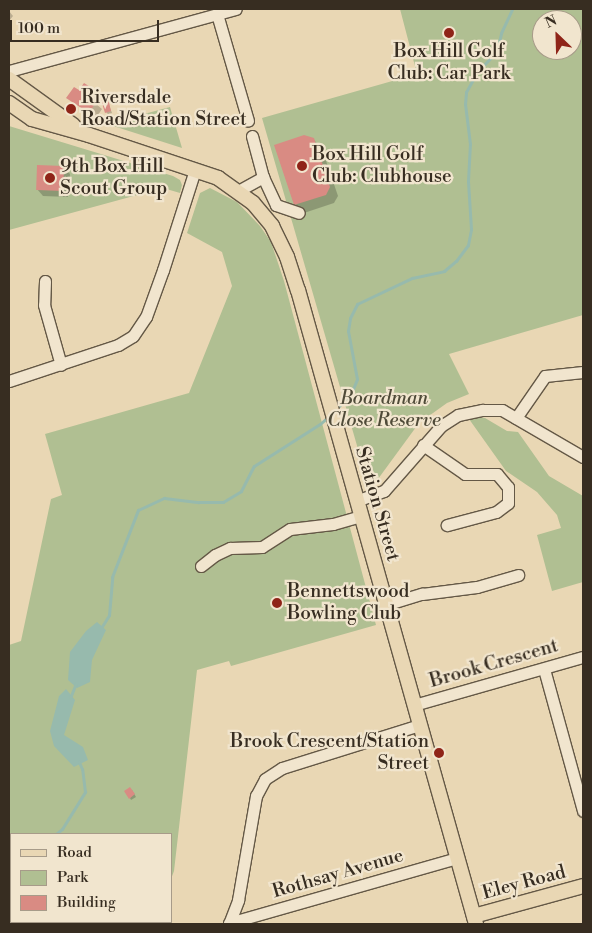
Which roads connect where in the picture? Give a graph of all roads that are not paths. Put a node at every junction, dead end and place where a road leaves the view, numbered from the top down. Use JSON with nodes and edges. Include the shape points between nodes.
{"nodes":[{"id":1,"x":236,"y":9,"type":"edge"},
{"id":2,"x":217,"y":14,"type":"junction"},
{"id":3,"x":9,"y":71,"type":"edge"},
{"id":4,"x":9,"y":79,"type":"edge"},
{"id":5,"x":9,"y":103,"type":"edge"},
{"id":6,"x":9,"y":115,"type":"edge"},
{"id":7,"x":32,"y":118,"type":"junction"},
{"id":8,"x":248,"y":121,"type":"dead end"},
{"id":9,"x":89,"y":135,"type":"junction"},
{"id":10,"x":252,"y":136,"type":"dead end"},
{"id":11,"x":195,"y":170,"type":"junction"},
{"id":12,"x":263,"y":177,"type":"junction"},
{"id":13,"x":238,"y":191,"type":"junction"},
{"id":14,"x":276,"y":205,"type":"junction"},
{"id":15,"x":263,"y":214,"type":"junction"},
{"id":16,"x":299,"y":214,"type":"dead end"},
{"id":17,"x":45,"y":281,"type":"dead end"},
{"id":18,"x":61,"y":365,"type":"junction"},
{"id":19,"x":583,"y":372,"type":"edge"},
{"id":20,"x":9,"y":381,"type":"edge"},
{"id":21,"x":516,"y":418,"type":"junction"},
{"id":22,"x":423,"y":445,"type":"junction"},
{"id":23,"x":583,"y":457,"type":"edge"},
{"id":24,"x":356,"y":501,"type":"junction"},
{"id":25,"x":361,"y":516,"type":"junction"},
{"id":26,"x":447,"y":525,"type":"dead end"},
{"id":27,"x":201,"y":566,"type":"dead end"},
{"id":28,"x":518,"y":575,"type":"dead end"},
{"id":29,"x":385,"y":604,"type":"junction"},
{"id":30,"x":583,"y":657,"type":"edge"},
{"id":31,"x":544,"y":669,"type":"junction"},
{"id":32,"x":414,"y":705,"type":"junction"},
{"id":33,"x":419,"y":726,"type":"junction"},
{"id":34,"x":583,"y":811,"type":"edge"},
{"id":35,"x":458,"y":858,"type":"junction"},
{"id":36,"x":583,"y":886,"type":"edge"},
{"id":37,"x":475,"y":920,"type":"edge"},
{"id":38,"x":229,"y":924,"type":"edge"}],
"edges":[{"from":1,"to":2,"type":"street"},
{"from":2,"to":3,"type":"street"},
{"from":2,"to":8,"type":"street"},
{"from":4,"to":9,"type":"main road","name":"Station Street","via":[[53,113]]},
{"from":5,"to":7,"type":"main road","name":"Station Street"},
{"from":6,"to":7,"type":"main road"},
{"from":7,"to":9,"type":"main road","name":"Station Street"},
{"from":9,"to":11,"type":"main road","name":"Station Street"},
{"from":10,"to":12,"type":"street"},
{"from":11,"to":13,"type":"main road","name":"Station Street","via":[[218,178]]},
{"from":11,"to":18,"type":"street","via":[[146,318],[133,336],[118,345]]},
{"from":12,"to":13,"type":"street"},
{"from":12,"to":14,"type":"street"},
{"from":13,"to":15,"type":"main road","name":"Station Street"},
{"from":14,"to":15,"type":"street"},
{"from":14,"to":16,"type":"street"},
{"from":15,"to":24,"type":"main road","name":"Station Street","via":[[287,256]]},
{"from":17,"to":18,"type":"street","via":[[44,305]]},
{"from":18,"to":20,"type":"street"},
{"from":19,"to":21,"type":"street","via":[[545,376]]},
{"from":21,"to":22,"type":"street","via":[[502,410],[458,415],[441,426]]},
{"from":21,"to":23,"type":"street"},
{"from":22,"to":24,"type":"street","via":[[384,491]]},
{"from":22,"to":26,"type":"street","via":[[465,474],[497,474],[508,487],[508,503],[496,512]]},
{"from":24,"to":25,"type":"main road","name":"Station Street"},
{"from":25,"to":27,"type":"street","via":[[333,524],[290,529],[262,546],[230,548]]},
{"from":25,"to":29,"type":"main road","name":"Station Street"},
{"from":28,"to":29,"type":"street","via":[[477,587],[422,594]]},
{"from":29,"to":32,"type":"main road","name":"Station Street"},
{"from":30,"to":31,"type":"street","name":"Brook Crescent"},
{"from":31,"to":32,"type":"street","name":"Brook Crescent"},
{"from":31,"to":34,"type":"street"},
{"from":32,"to":33,"type":"main road","name":"Station Street"},
{"from":33,"to":35,"type":"main road","name":"Station Street"},
{"from":33,"to":38,"type":"street","via":[[282,768],[265,779],[256,796],[238,900]]},
{"from":35,"to":37,"type":"main road","name":"Station Street"},
{"from":35,"to":38,"type":"street","name":"Rothsay Avenue"},
{"from":36,"to":37,"type":"main road","name":"Eley Road"}]}
